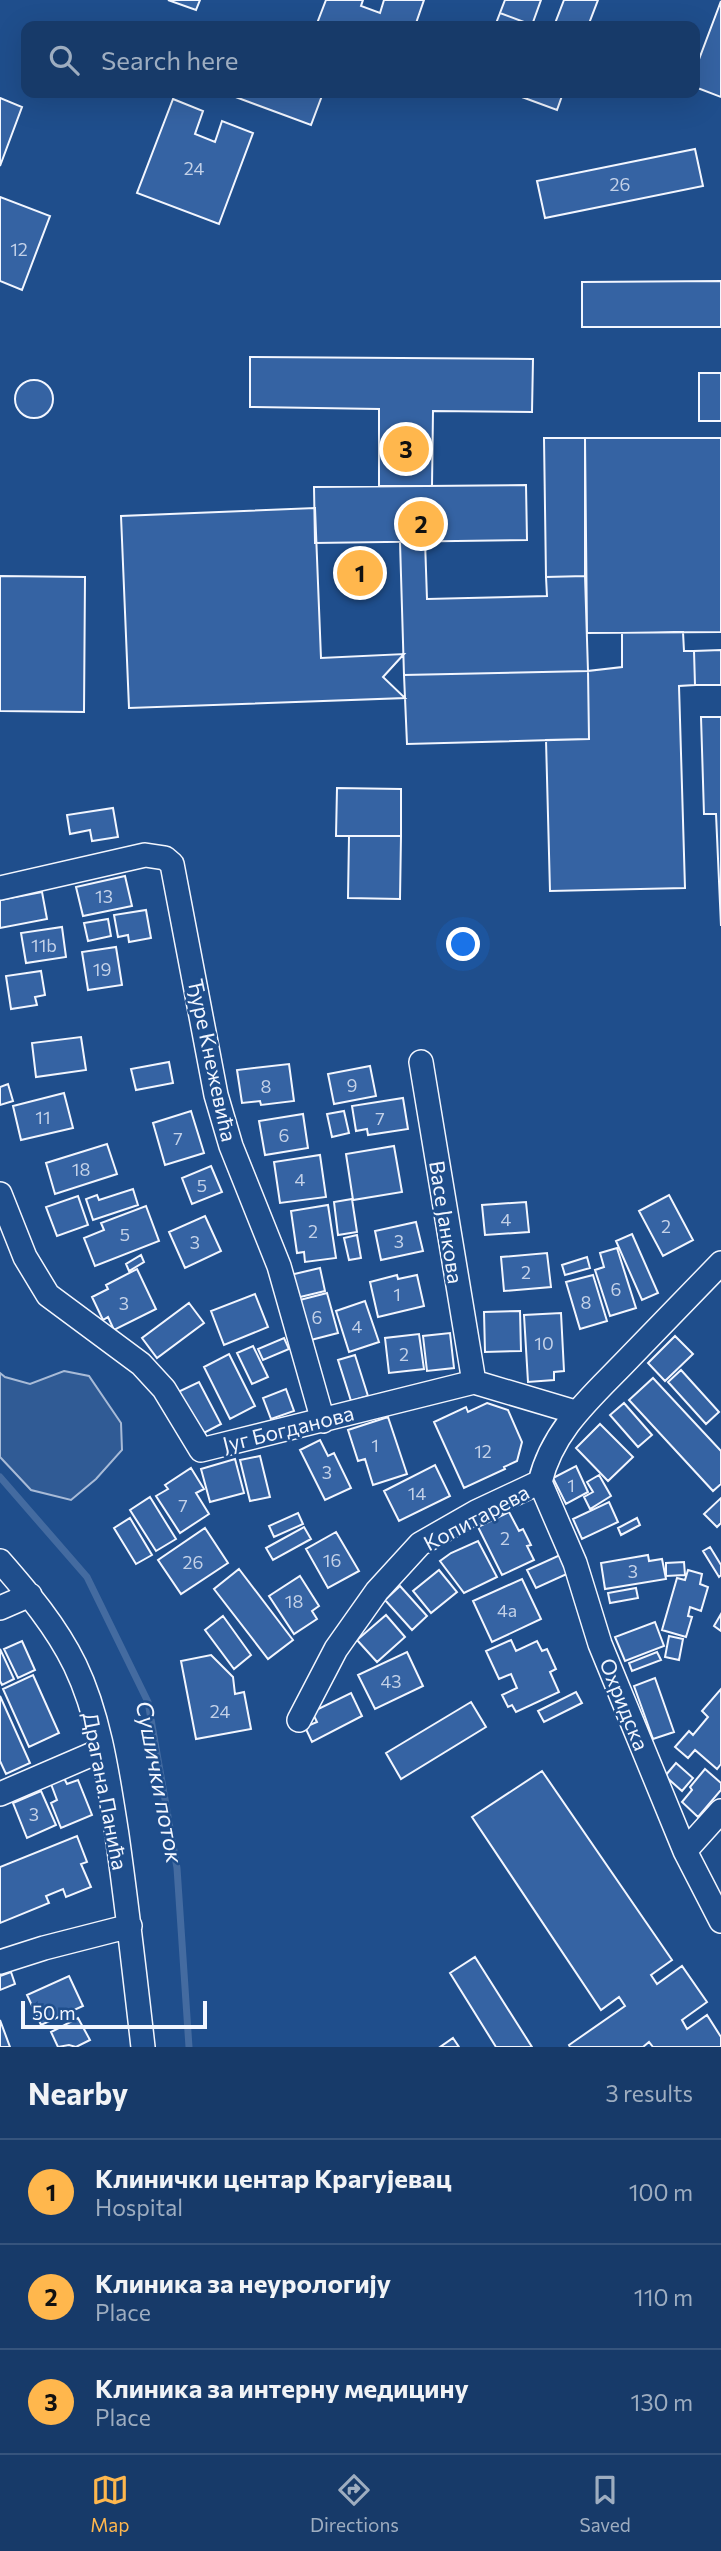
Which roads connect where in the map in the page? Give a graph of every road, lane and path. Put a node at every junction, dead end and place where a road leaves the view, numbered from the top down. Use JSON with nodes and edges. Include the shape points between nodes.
{"nodes":[{"id":1,"x":0,"y":888,"type":"edge"},
{"id":2,"x":421,"y":1062,"type":"dead end"},
{"id":3,"x":0,"y":1194,"type":"edge"},
{"id":4,"x":721,"y":1263,"type":"edge"},
{"id":5,"x":474,"y":1382,"type":"junction"},
{"id":6,"x":575,"y":1412,"type":"junction"},
{"id":7,"x":323,"y":1421,"type":"junction"},
{"id":8,"x":540,"y":1482,"type":"junction"},
{"id":9,"x":0,"y":1561,"type":"edge"},
{"id":10,"x":30,"y":1595,"type":"junction"},
{"id":11,"x":0,"y":1608,"type":"edge"},
{"id":12,"x":299,"y":1720,"type":"dead end"},
{"id":13,"x":102,"y":1751,"type":"junction"},
{"id":14,"x":0,"y":1794,"type":"edge"},
{"id":15,"x":721,"y":1811,"type":"edge"},
{"id":16,"x":685,"y":1851,"type":"junction"},
{"id":17,"x":721,"y":1922,"type":"edge"},
{"id":18,"x":130,"y":1926,"type":"junction"},
{"id":19,"x":0,"y":1962,"type":"edge"},
{"id":20,"x":143,"y":2047,"type":"edge"}],
"edges":[{"from":1,"to":7,"type":"street","name":"Ђуре Кнежевића","via":[[145,855],[172,864],[216,1094],[231,1146],[279,1266]]},
{"from":2,"to":5,"type":"street","name":"Васе Јанкова"},
{"from":3,"to":7,"type":"street","name":"Југ Богданова","via":[[25,1257],[48,1295],[142,1364],[164,1389],[201,1450]]},
{"from":4,"to":6,"type":"street","name":"Копитарева"},
{"from":5,"to":6,"type":"street"},
{"from":5,"to":7,"type":"street","name":"Југ Богданова"},
{"from":6,"to":8,"type":"street","name":"Копитарева","via":[[553,1443]]},
{"from":8,"to":12,"type":"street","name":"Копитарева","via":[[420,1544],[377,1591],[336,1648]]},
{"from":8,"to":16,"type":"street","name":"Охридска"},
{"from":9,"to":10,"type":"street","name":"Драгана Панића"},
{"from":10,"to":11,"type":"street"},
{"from":10,"to":13,"type":"street","name":"Драгана Панића","via":[[74,1664]]},
{"from":13,"to":14,"type":"street"},
{"from":13,"to":18,"type":"street","name":"Драгана Панића"},
{"from":15,"to":16,"type":"street"},
{"from":16,"to":17,"type":"street","name":"Охридска"},
{"from":18,"to":19,"type":"street"},
{"from":18,"to":20,"type":"street","name":"Драгана Панића"}]}
